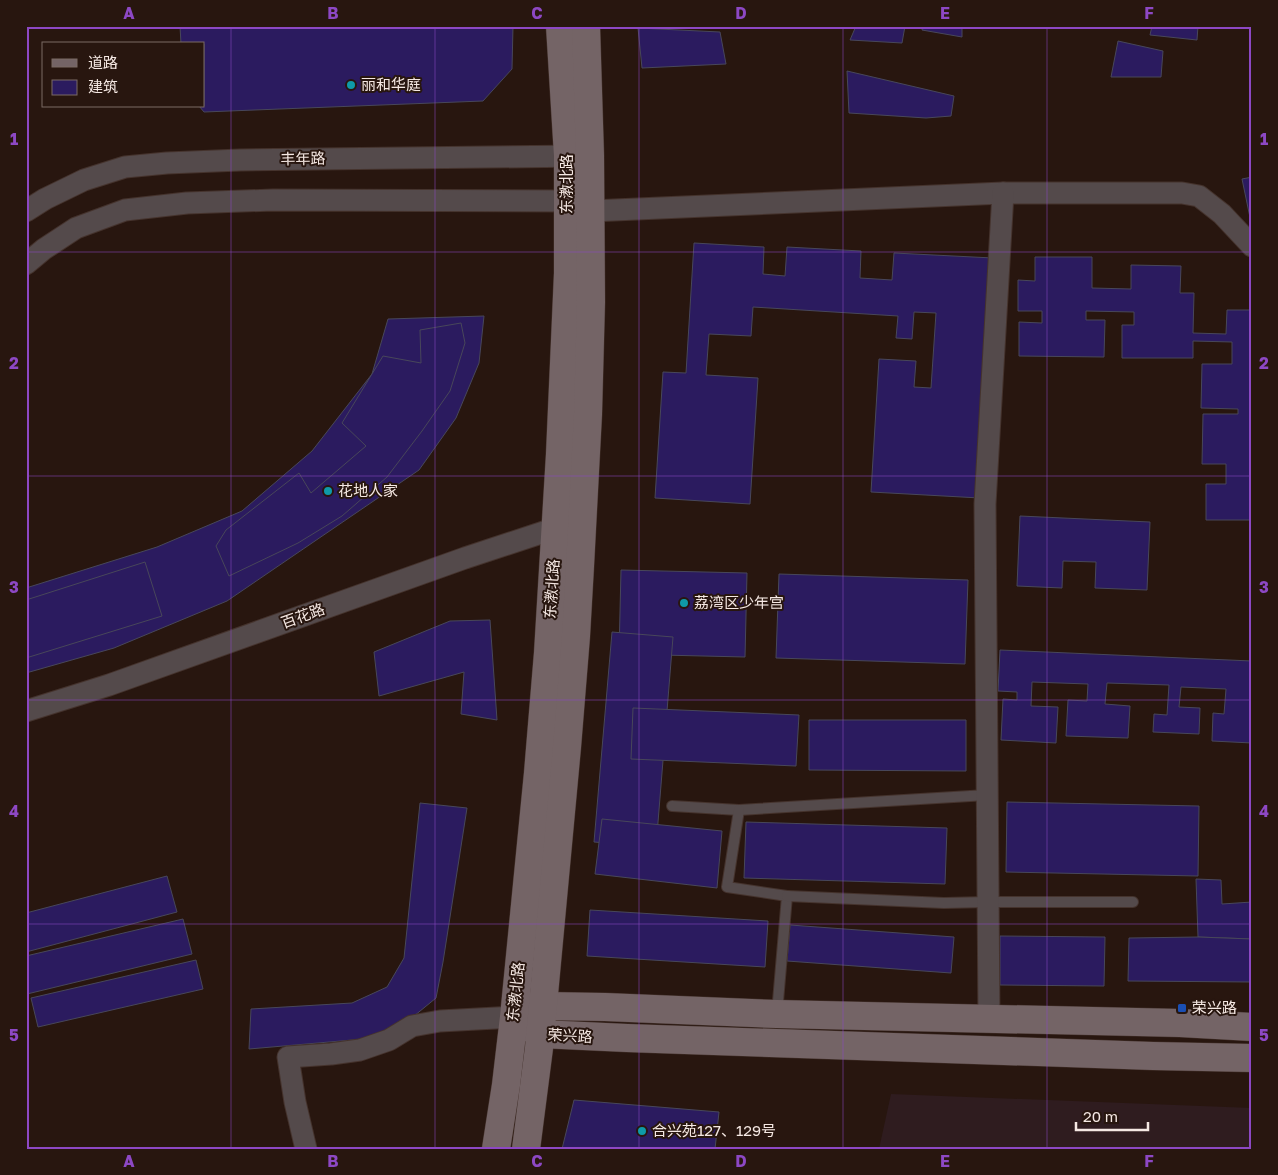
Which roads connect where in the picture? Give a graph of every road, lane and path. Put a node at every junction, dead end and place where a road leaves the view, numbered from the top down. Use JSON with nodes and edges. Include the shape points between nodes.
{"nodes":[{"id":1,"x":560,"y":26,"type":"edge"},
{"id":2,"x":586,"y":26,"type":"edge"},
{"id":3,"x":579,"y":156,"type":"junction"},
{"id":4,"x":1003,"y":193,"type":"junction"},
{"id":5,"x":579,"y":206,"type":"junction"},
{"id":6,"x":26,"y":212,"type":"edge"},
{"id":7,"x":1252,"y":246,"type":"edge"},
{"id":8,"x":26,"y":264,"type":"edge"},
{"id":9,"x":569,"y":528,"type":"junction"},
{"id":10,"x":26,"y":711,"type":"edge"},
{"id":11,"x":988,"y":795,"type":"junction"},
{"id":12,"x":672,"y":806,"type":"dead end"},
{"id":13,"x":739,"y":810,"type":"junction"},
{"id":14,"x":787,"y":896,"type":"junction"},
{"id":15,"x":988,"y":902,"type":"junction"},
{"id":16,"x":1133,"y":902,"type":"dead end"},
{"id":17,"x":543,"y":1006,"type":"junction"},
{"id":18,"x":777,"y":1014,"type":"junction"},
{"id":19,"x":514,"y":1018,"type":"junction"},
{"id":20,"x":989,"y":1018,"type":"junction"},
{"id":21,"x":1252,"y":1027,"type":"edge"},
{"id":22,"x":540,"y":1034,"type":"junction"},
{"id":23,"x":1252,"y":1058,"type":"edge"},
{"id":24,"x":306,"y":1149,"type":"edge"},
{"id":25,"x":496,"y":1149,"type":"edge"},
{"id":26,"x":526,"y":1149,"type":"edge"}],
"edges":[{"from":1,"to":3,"type":"main road","name":"东漖北路"},
{"from":2,"to":3,"type":"main road","name":"东漖北路"},
{"from":3,"to":5,"type":"main road","name":"东漖北路"},
{"from":3,"to":6,"type":"street","name":"丰年路","via":[[240,160],[125,167],[84,180]]},
{"from":4,"to":5,"type":"street"},
{"from":4,"to":7,"type":"street","via":[[1182,193],[1199,196],[1222,214]]},
{"from":4,"to":11,"type":"street","via":[[985,504]]},
{"from":5,"to":8,"type":"street","via":[[273,200],[178,204],[125,210],[76,228]]},
{"from":5,"to":9,"type":"main road","name":"东漖北路","via":[[568,273],[560,454]]},
{"from":9,"to":10,"type":"street","name":"百花路","via":[[457,561],[109,685]]},
{"from":9,"to":17,"type":"main road","name":"东漖北路","via":[[576,636]]},
{"from":9,"to":19,"type":"main road","name":"东漖北路","via":[[548,653]]},
{"from":11,"to":13,"type":"lane"},
{"from":11,"to":15,"type":"street"},
{"from":12,"to":13,"type":"lane"},
{"from":13,"to":14,"type":"lane","via":[[726,887]]},
{"from":14,"to":15,"type":"lane"},
{"from":14,"to":18,"type":"lane"},
{"from":15,"to":16,"type":"lane"},
{"from":15,"to":20,"type":"street"},
{"from":17,"to":18,"type":"main road","name":"荣兴路"},
{"from":17,"to":19,"type":"main road","name":"荣兴路"},
{"from":17,"to":22,"type":"main road","name":"东漖北路"},
{"from":18,"to":20,"type":"main road","name":"荣兴路"},
{"from":19,"to":22,"type":"main road","name":"荣兴路"},
{"from":19,"to":24,"type":"street","via":[[440,1021],[412,1026],[389,1040],[360,1050],[288,1057]]},
{"from":19,"to":25,"type":"main road","name":"东漖北路"},
{"from":20,"to":21,"type":"main road","name":"荣兴路"},
{"from":22,"to":23,"type":"main road","name":"荣兴路"},
{"from":22,"to":26,"type":"main road","name":"东漖北路"}]}
